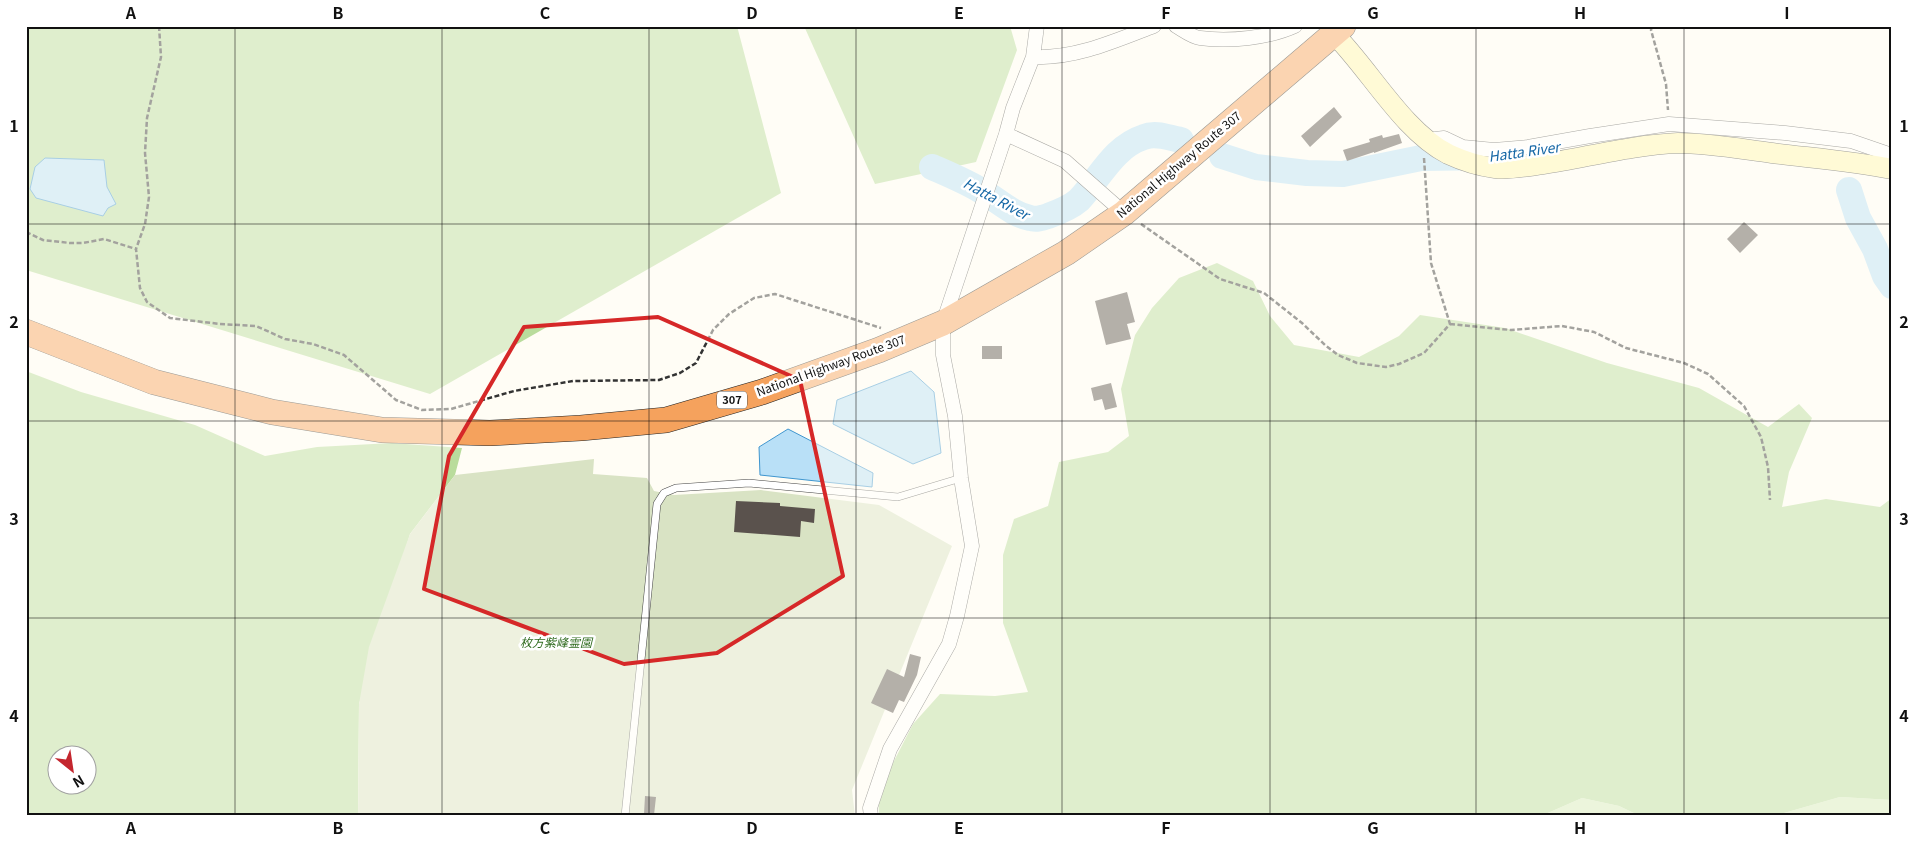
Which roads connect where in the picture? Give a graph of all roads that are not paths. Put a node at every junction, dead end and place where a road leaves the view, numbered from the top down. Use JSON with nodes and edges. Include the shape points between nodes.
{"nodes":[{"id":1,"x":1037,"y":26,"type":"edge"},
{"id":2,"x":1154,"y":26,"type":"edge"},
{"id":3,"x":1176,"y":26,"type":"edge"},
{"id":4,"x":1295,"y":26,"type":"edge"},
{"id":5,"x":1334,"y":29,"type":"edge"},
{"id":6,"x":1033,"y":57,"type":"junction"},
{"id":7,"x":1006,"y":134,"type":"junction"},
{"id":8,"x":1427,"y":140,"type":"junction"},
{"id":9,"x":1890,"y":168,"type":"edge"},
{"id":10,"x":1124,"y":213,"type":"junction"},
{"id":11,"x":943,"y":323,"type":"junction"},
{"id":12,"x":26,"y":332,"type":"edge"},
{"id":13,"x":961,"y":478,"type":"junction"},
{"id":14,"x":624,"y":816,"type":"edge"},
{"id":15,"x":871,"y":816,"type":"edge"}],
"edges":[{"from":1,"to":6,"type":"street"},
{"from":2,"to":6,"type":"street","via":[[1085,52],[1049,58]]},
{"from":3,"to":4,"type":"street","via":[[1199,38],[1245,39],[1279,34]]},
{"from":5,"to":8,"type":"street","via":[[1405,119]]},
{"from":5,"to":10,"type":"highway","name":"National Highway Route 307","number":"307"},
{"from":6,"to":7,"type":"street"},
{"from":7,"to":10,"type":"street","via":[[1065,161]]},
{"from":7,"to":11,"type":"street"},
{"from":8,"to":9,"type":"street","via":[[1471,164],[1496,168],[1581,158],[1645,145],[1680,143]]},
{"from":8,"to":9,"type":"street","via":[[1444,138],[1463,147],[1494,150],[1669,124],[1851,141],[1886,153]]},
{"from":10,"to":11,"type":"highway","name":"National Highway Route 307","number":"307","via":[[1066,253]]},
{"from":11,"to":12,"type":"highway","name":"National Highway Route 307","number":"307","via":[[870,354],[762,392],[666,420],[490,433],[382,430],[272,412],[154,382]]},
{"from":11,"to":13,"type":"street","via":[[943,355],[955,416]]},
{"from":13,"to":14,"type":"lane","via":[[898,497],[749,483],[676,488],[664,493],[657,504]]},
{"from":13,"to":15,"type":"street","via":[[972,546],[957,616],[949,644],[890,749],[870,808]]}]}
